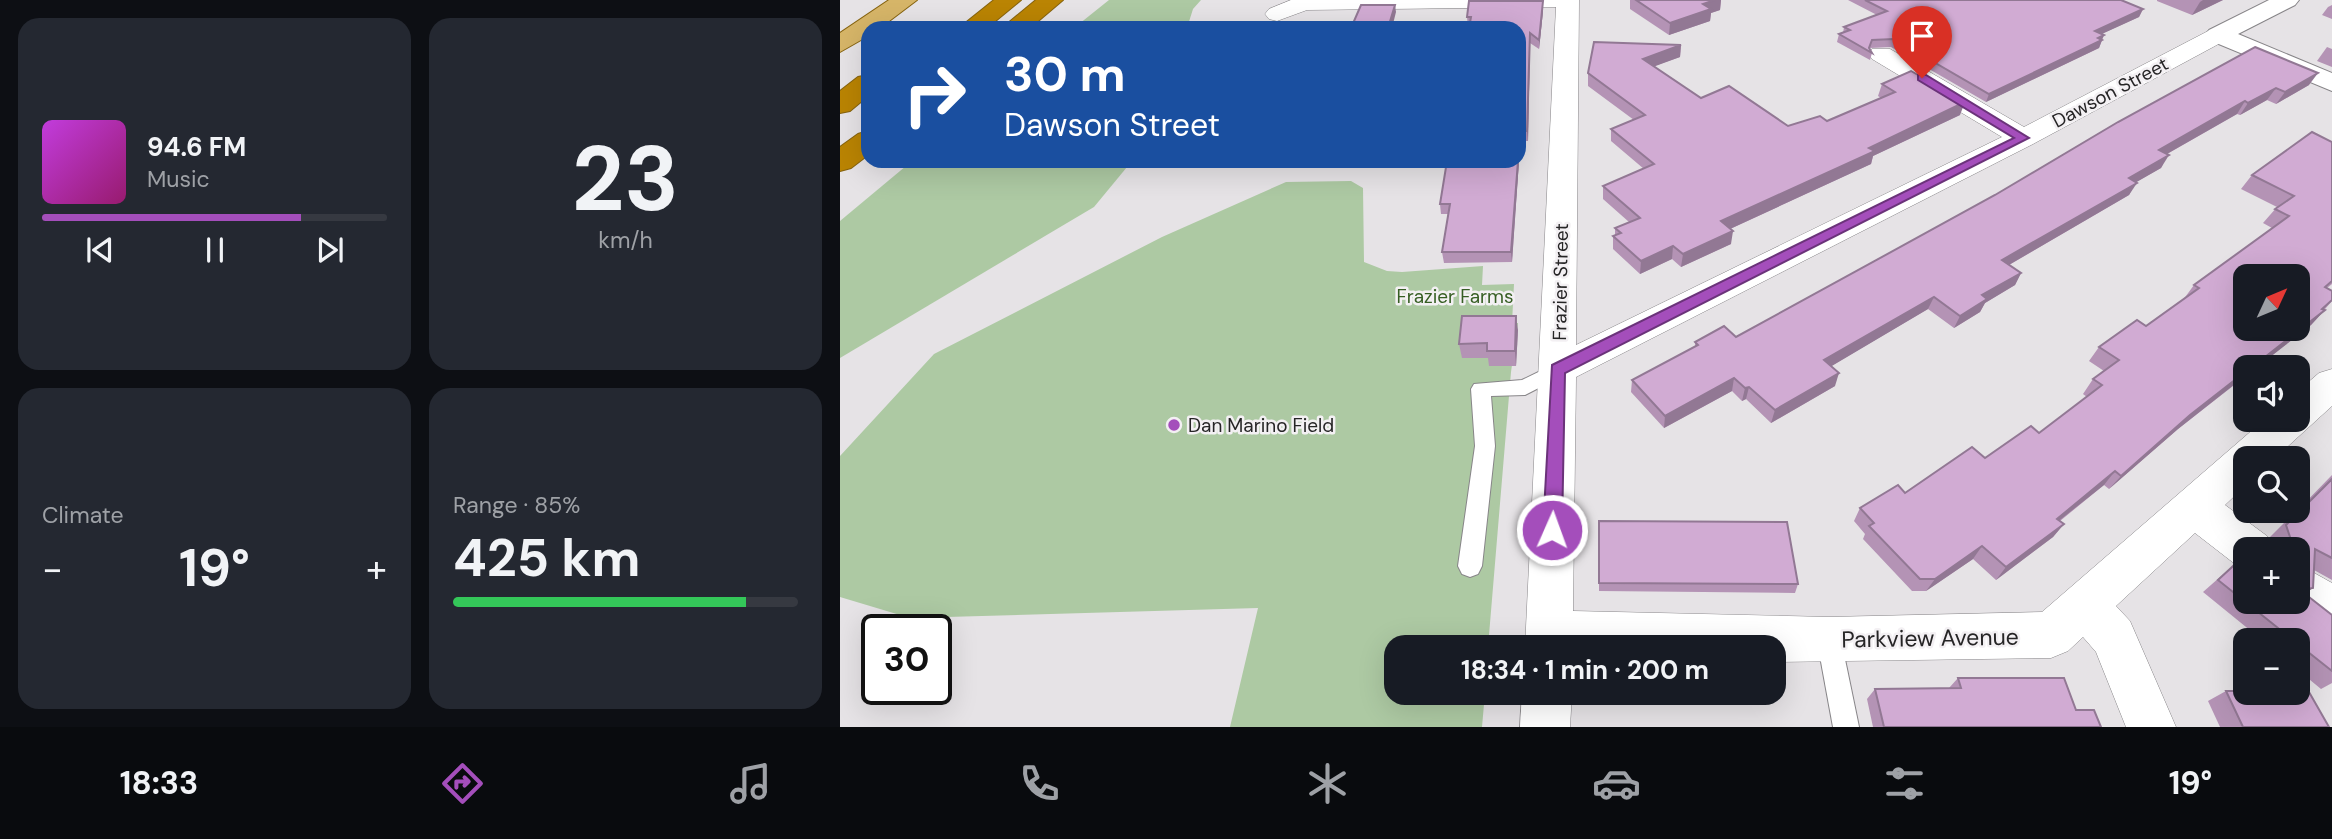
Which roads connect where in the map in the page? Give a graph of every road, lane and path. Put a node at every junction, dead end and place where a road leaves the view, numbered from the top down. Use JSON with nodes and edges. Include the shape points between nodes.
{"nodes":[{"id":1,"x":905,"y":0,"type":"edge"},
{"id":2,"x":978,"y":0,"type":"edge"},
{"id":3,"x":1009,"y":0,"type":"edge"},
{"id":4,"x":1051,"y":0,"type":"edge"},
{"id":5,"x":1566,"y":0,"type":"edge"},
{"id":6,"x":2287,"y":0,"type":"edge"},
{"id":7,"x":1305,"y":1,"type":"edge"},
{"id":8,"x":1430,"y":1,"type":"edge"},
{"id":9,"x":1277,"y":14,"type":"dead end"},
{"id":10,"x":874,"y":21,"type":"edge"},
{"id":11,"x":962,"y":21,"type":"edge"},
{"id":12,"x":966,"y":21,"type":"edge"},
{"id":13,"x":1023,"y":21,"type":"edge"},
{"id":14,"x":1419,"y":21,"type":"edge"},
{"id":15,"x":861,"y":30,"type":"edge"},
{"id":16,"x":2218,"y":35,"type":"junction"},
{"id":17,"x":840,"y":44,"type":"edge"},
{"id":18,"x":1881,"y":54,"type":"dead end"},
{"id":19,"x":2332,"y":83,"type":"edge"},
{"id":20,"x":861,"y":88,"type":"edge"},
{"id":21,"x":840,"y":105,"type":"edge"},
{"id":22,"x":861,"y":108,"type":"edge"},
{"id":23,"x":840,"y":123,"type":"edge"},
{"id":24,"x":2023,"y":138,"type":"junction"},
{"id":25,"x":861,"y":146,"type":"edge"},
{"id":26,"x":840,"y":162,"type":"edge"},
{"id":27,"x":1558,"y":370,"type":"junction"},
{"id":28,"x":2332,"y":383,"type":"edge"},
{"id":29,"x":2310,"y":403,"type":"edge"},
{"id":30,"x":2278,"y":432,"type":"edge"},
{"id":31,"x":2262,"y":446,"type":"edge"},
{"id":32,"x":2233,"y":472,"type":"edge"},
{"id":33,"x":2194,"y":507,"type":"junction"},
{"id":34,"x":2234,"y":537,"type":"edge"},
{"id":35,"x":1470,"y":566,"type":"dead end"},
{"id":36,"x":2310,"y":594,"type":"edge"},
{"id":37,"x":2085,"y":606,"type":"junction"},
{"id":38,"x":2332,"y":610,"type":"edge"},
{"id":39,"x":1549,"y":635,"type":"edge"},
{"id":40,"x":1786,"y":640,"type":"edge"},
{"id":41,"x":1829,"y":640,"type":"junction"},
{"id":42,"x":1546,"y":705,"type":"edge"},
{"id":43,"x":1545,"y":727,"type":"edge"},
{"id":44,"x":1846,"y":727,"type":"edge"},
{"id":45,"x":2151,"y":727,"type":"edge"}],
"edges":[{"from":1,"to":10,"type":"main road"},
{"from":2,"to":11,"type":"highway"},
{"from":3,"to":12,"type":"highway"},
{"from":4,"to":13,"type":"highway"},
{"from":5,"to":8,"type":"street"},
{"from":5,"to":27,"type":"street","name":"Frazier Street"},
{"from":6,"to":16,"type":"street","name":"Dawson Street"},
{"from":7,"to":8,"type":"street"},
{"from":7,"to":9,"type":"street"},
{"from":8,"to":14,"type":"street"},
{"from":15,"to":17,"type":"main road"},
{"from":16,"to":19,"type":"street"},
{"from":16,"to":24,"type":"street","name":"Dawson Street"},
{"from":18,"to":24,"type":"street"},
{"from":20,"to":21,"type":"highway"},
{"from":22,"to":23,"type":"highway"},
{"from":24,"to":27,"type":"street","name":"Dawson Street"},
{"from":25,"to":26,"type":"highway"},
{"from":27,"to":35,"type":"lane","via":[[1525,387],[1481,389],[1485,446]]},
{"from":27,"to":39,"type":"street","name":"Frazier Street"},
{"from":28,"to":29,"type":"street"},
{"from":30,"to":31,"type":"street","name":"Parkview Avenue"},
{"from":32,"to":33,"type":"street","name":"Parkview Avenue"},
{"from":33,"to":34,"type":"street"},
{"from":33,"to":37,"type":"street","name":"Parkview Avenue"},
{"from":36,"to":38,"type":"street"},
{"from":37,"to":41,"type":"street","name":"Parkview Avenue","via":[[2051,635]]},
{"from":37,"to":45,"type":"street","via":[[2113,637]]},
{"from":40,"to":41,"type":"street","name":"Parkview Avenue"},
{"from":41,"to":44,"type":"lane"},
{"from":42,"to":43,"type":"street"}]}
